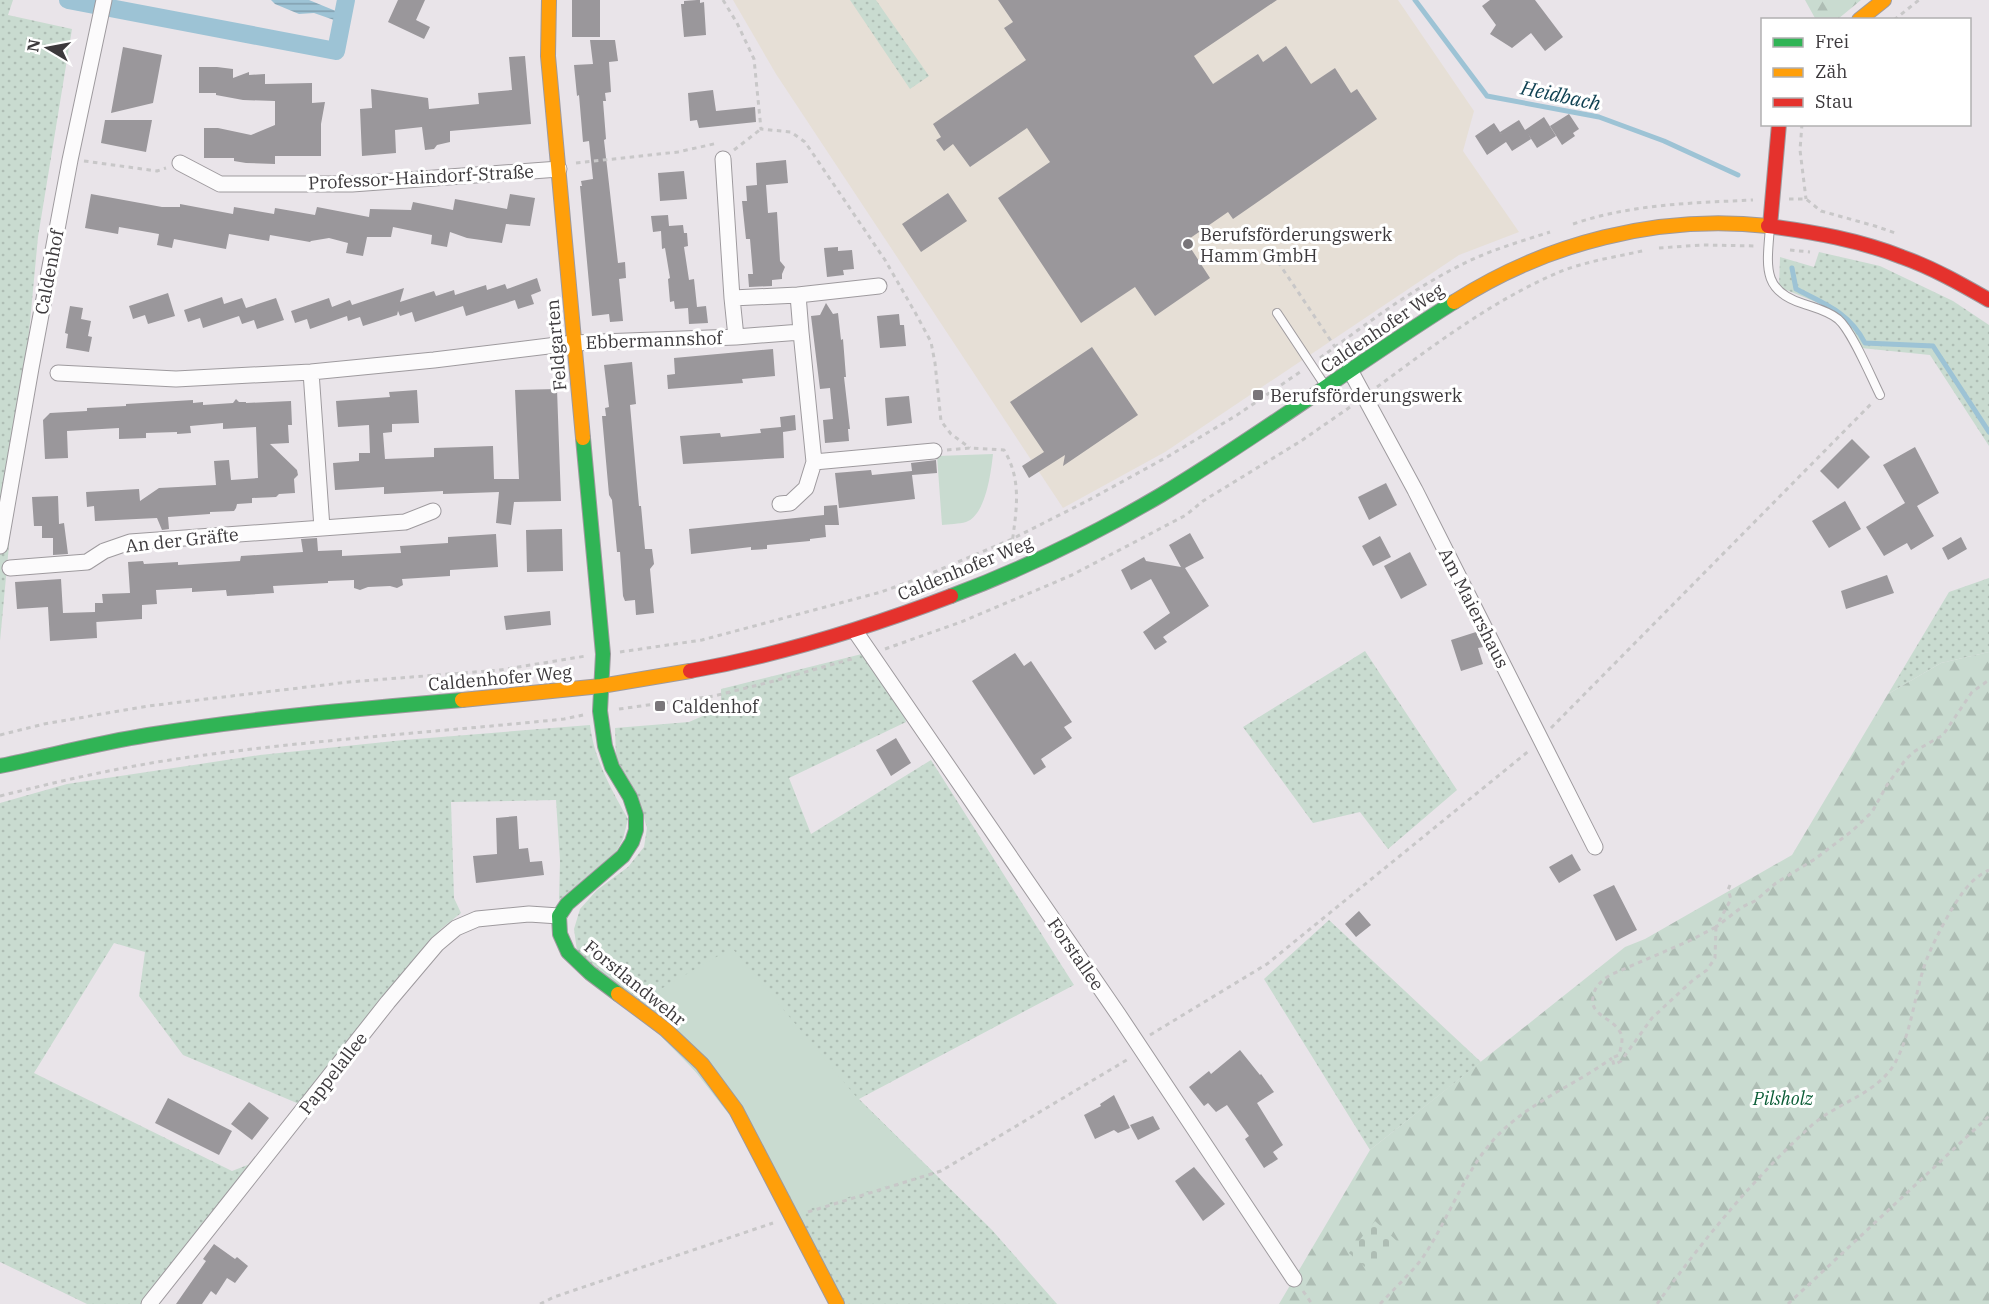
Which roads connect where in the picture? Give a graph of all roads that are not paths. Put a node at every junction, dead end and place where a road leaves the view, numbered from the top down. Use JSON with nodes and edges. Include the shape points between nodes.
{"nodes":[{"id":1,"x":104,"y":0,"type":"edge"},
{"id":2,"x":549,"y":0,"type":"edge"},
{"id":3,"x":1884,"y":0,"type":"edge"},
{"id":4,"x":1862,"y":18,"type":"edge"},
{"id":5,"x":1779,"y":126,"type":"edge"},
{"id":6,"x":723,"y":159,"type":"road end"},
{"id":7,"x":180,"y":163,"type":"dead end"},
{"id":8,"x":559,"y":166,"type":"junction"},
{"id":9,"x":1770,"y":226,"type":"junction"},
{"id":10,"x":879,"y":286,"type":"dead end"},
{"id":11,"x":798,"y":296,"type":"junction"},
{"id":12,"x":732,"y":298,"type":"junction"},
{"id":13,"x":1989,"y":300,"type":"edge"},
{"id":14,"x":1277,"y":313,"type":"dead end"},
{"id":15,"x":801,"y":332,"type":"junction"},
{"id":16,"x":736,"y":336,"type":"junction"},
{"id":17,"x":573,"y":343,"type":"junction"},
{"id":18,"x":1350,"y":370,"type":"junction"},
{"id":19,"x":311,"y":372,"type":"junction"},
{"id":20,"x":58,"y":373,"type":"dead end"},
{"id":21,"x":1326,"y":387,"type":"junction"},
{"id":22,"x":1880,"y":395,"type":"dead end"},
{"id":23,"x":934,"y":451,"type":"road end"},
{"id":24,"x":814,"y":462,"type":"junction"},
{"id":25,"x":780,"y":504,"type":"dead end"},
{"id":26,"x":433,"y":511,"type":"dead end"},
{"id":27,"x":322,"y":528,"type":"junction"},
{"id":28,"x":0,"y":546,"type":"edge"},
{"id":29,"x":10,"y":568,"type":"dead end"},
{"id":30,"x":855,"y":631,"type":"junction"},
{"id":31,"x":602,"y":686,"type":"junction"},
{"id":32,"x":0,"y":766,"type":"edge"},
{"id":33,"x":1595,"y":847,"type":"dead end"},
{"id":34,"x":559,"y":916,"type":"junction"},
{"id":35,"x":1294,"y":1279,"type":"dead end"},
{"id":36,"x":149,"y":1304,"type":"edge"},
{"id":37,"x":837,"y":1304,"type":"edge"}],
"edges":[{"from":1,"to":28,"type":"street","name":"Caldenhof","via":[[70,160]]},
{"from":2,"to":8,"type":"main road","name":"Feldgarten","via":[[548,56]]},
{"from":3,"to":4,"type":"main road"},
{"from":5,"to":9,"type":"main road"},
{"from":6,"to":12,"type":"street","name":"Ebbermannshof"},
{"from":7,"to":8,"type":"street","name":"Professor-Haindorf-Straße","via":[[220,184],[352,184]]},
{"from":8,"to":17,"type":"main road","name":"Feldgarten"},
{"from":9,"to":13,"type":"main road","name":"Caldenhofer Weg","via":[[1881,248],[1958,280]]},
{"from":9,"to":18,"type":"main road","name":"Caldenhofer Weg","via":[[1655,228],[1591,240],[1549,253],[1468,291]]},
{"from":9,"to":22,"type":"lane","via":[[1769,276],[1774,288],[1788,299],[1824,310],[1839,320]]},
{"from":10,"to":11,"type":"street"},
{"from":11,"to":12,"type":"street"},
{"from":11,"to":15,"type":"street"},
{"from":12,"to":16,"type":"street","name":"Ebbermannshof"},
{"from":14,"to":21,"type":"lane"},
{"from":15,"to":16,"type":"street","name":"Ebbermannshof"},
{"from":15,"to":24,"type":"street"},
{"from":16,"to":17,"type":"street","name":"Ebbermannshof"},
{"from":17,"to":19,"type":"street"},
{"from":17,"to":31,"type":"main road","name":"Feldgarten","via":[[594,544]]},
{"from":18,"to":21,"type":"main road","name":"Caldenhofer Weg"},
{"from":18,"to":33,"type":"street","name":"Am Maiershaus"},
{"from":19,"to":20,"type":"street","via":[[176,378]]},
{"from":19,"to":27,"type":"street"},
{"from":21,"to":30,"type":"main road","name":"Caldenhofer Weg","via":[[1160,496],[1066,545],[974,587]]},
{"from":23,"to":24,"type":"street"},
{"from":24,"to":25,"type":"street","via":[[806,488],[790,503]]},
{"from":26,"to":27,"type":"street","name":"An der Gräfte","via":[[405,522]]},
{"from":27,"to":29,"type":"street","name":"An der Gräfte","via":[[130,542],[87,562]]},
{"from":30,"to":31,"type":"main road","name":"Caldenhofer Weg","via":[[748,659]]},
{"from":30,"to":35,"type":"street","name":"Forstallee"},
{"from":31,"to":32,"type":"main road","name":"Caldenhofer Weg","via":[[292,715],[144,736]]},
{"from":31,"to":34,"type":"main road","via":[[600,711],[605,746],[630,797],[636,830],[622,856],[567,904]]},
{"from":34,"to":36,"type":"street","name":"Pappelallee","via":[[529,914],[477,919],[456,928],[437,944]]},
{"from":34,"to":37,"type":"main road","name":"Forstlandwehr","via":[[560,934],[568,952],[665,1029],[702,1064],[736,1110]]}]}
